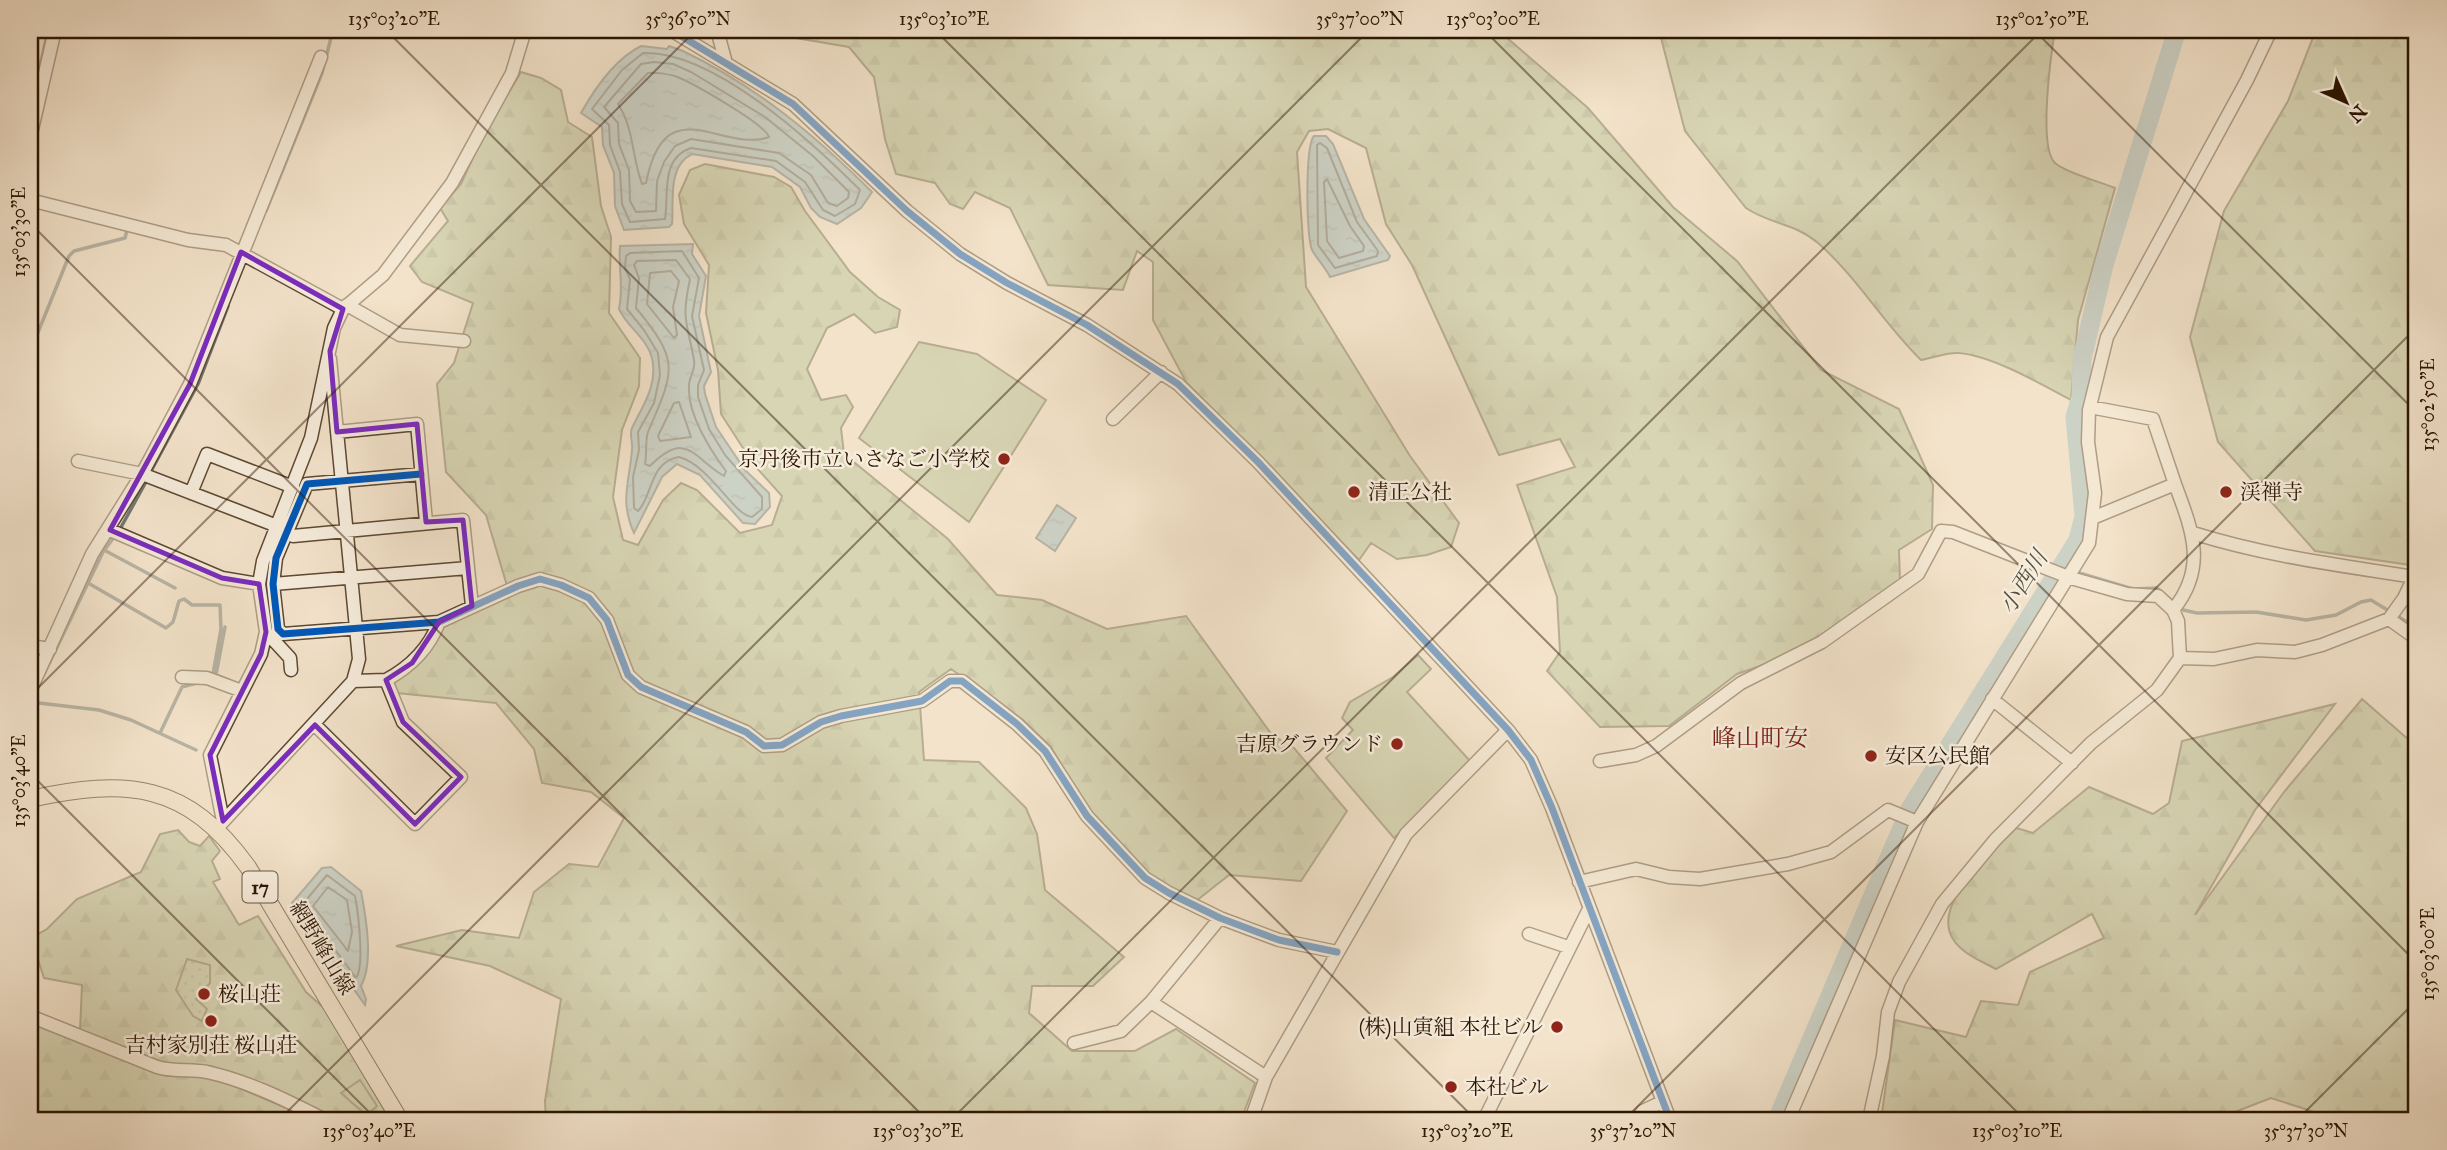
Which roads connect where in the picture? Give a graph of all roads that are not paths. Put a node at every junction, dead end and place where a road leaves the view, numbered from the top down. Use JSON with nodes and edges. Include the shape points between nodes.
{"nodes":[{"id":1,"x":55,"y":30,"type":"edge"},
{"id":2,"x":525,"y":30,"type":"edge"},
{"id":3,"x":671,"y":30,"type":"edge"},
{"id":4,"x":717,"y":30,"type":"edge"},
{"id":5,"x":2271,"y":30,"type":"edge"},
{"id":6,"x":321,"y":57,"type":"dead end"},
{"id":7,"x":726,"y":63,"type":"junction"},
{"id":8,"x":30,"y":138,"type":"edge"},
{"id":9,"x":30,"y":200,"type":"edge"},
{"id":10,"x":241,"y":252,"type":"junction"},
{"id":11,"x":345,"y":307,"type":"junction"},
{"id":12,"x":464,"y":341,"type":"dead end"},
{"id":13,"x":330,"y":351,"type":"junction"},
{"id":14,"x":1161,"y":372,"type":"junction"},
{"id":15,"x":2090,"y":407,"type":"junction"},
{"id":16,"x":1113,"y":419,"type":"dead end"},
{"id":17,"x":337,"y":432,"type":"junction"},
{"id":18,"x":78,"y":461,"type":"dead end"},
{"id":19,"x":142,"y":474,"type":"junction"},
{"id":20,"x":421,"y":474,"type":"junction"},
{"id":21,"x":342,"y":480,"type":"junction"},
{"id":22,"x":2175,"y":484,"type":"junction"},
{"id":23,"x":293,"y":487,"type":"junction"},
{"id":24,"x":191,"y":493,"type":"junction"},
{"id":25,"x":2095,"y":517,"type":"junction"},
{"id":26,"x":426,"y":522,"type":"junction"},
{"id":27,"x":281,"y":528,"type":"junction"},
{"id":28,"x":110,"y":530,"type":"junction"},
{"id":29,"x":347,"y":530,"type":"junction"},
{"id":30,"x":2193,"y":533,"type":"junction"},
{"id":31,"x":468,"y":568,"type":"junction"},
{"id":32,"x":2071,"y":578,"type":"junction"},
{"id":33,"x":352,"y":580,"type":"junction"},
{"id":34,"x":266,"y":584,"type":"junction"},
{"id":35,"x":472,"y":606,"type":"junction"},
{"id":36,"x":2173,"y":610,"type":"junction"},
{"id":37,"x":2389,"y":620,"type":"junction"},
{"id":38,"x":439,"y":622,"type":"junction"},
{"id":39,"x":356,"y":628,"type":"junction"},
{"id":40,"x":266,"y":632,"type":"junction"},
{"id":41,"x":2417,"y":639,"type":"edge"},
{"id":42,"x":30,"y":646,"type":"edge"},
{"id":43,"x":50,"y":649,"type":"junction"},
{"id":44,"x":2180,"y":658,"type":"junction"},
{"id":45,"x":292,"y":670,"type":"dead end"},
{"id":46,"x":182,"y":677,"type":"dead end"},
{"id":47,"x":386,"y":680,"type":"junction"},
{"id":48,"x":353,"y":681,"type":"junction"},
{"id":49,"x":30,"y":691,"type":"edge"},
{"id":50,"x":242,"y":691,"type":"junction"},
{"id":51,"x":1992,"y":699,"type":"junction"},
{"id":52,"x":316,"y":724,"type":"junction"},
{"id":53,"x":1508,"y":730,"type":"junction"},
{"id":54,"x":1600,"y":761,"type":"dead end"},
{"id":55,"x":2072,"y":763,"type":"junction"},
{"id":56,"x":30,"y":799,"type":"edge"},
{"id":57,"x":1917,"y":822,"type":"junction"},
{"id":58,"x":220,"y":825,"type":"junction"},
{"id":59,"x":1580,"y":882,"type":"junction"},
{"id":60,"x":1589,"y":909,"type":"junction"},
{"id":61,"x":1220,"y":918,"type":"junction"},
{"id":62,"x":1529,"y":934,"type":"dead end"},
{"id":63,"x":1569,"y":947,"type":"junction"},
{"id":64,"x":1337,"y":952,"type":"junction"},
{"id":65,"x":1151,"y":1002,"type":"junction"},
{"id":66,"x":30,"y":1016,"type":"edge"},
{"id":67,"x":1074,"y":1043,"type":"dead end"},
{"id":68,"x":1266,"y":1077,"type":"junction"},
{"id":69,"x":1662,"y":1102,"type":"junction"},
{"id":70,"x":325,"y":1120,"type":"edge"},
{"id":71,"x":400,"y":1120,"type":"edge"},
{"id":72,"x":1251,"y":1120,"type":"edge"},
{"id":73,"x":1484,"y":1120,"type":"edge"},
{"id":74,"x":1636,"y":1120,"type":"edge"},
{"id":75,"x":1670,"y":1120,"type":"edge"},
{"id":76,"x":1788,"y":1120,"type":"edge"},
{"id":77,"x":1869,"y":1120,"type":"edge"}],
"edges":[{"from":1,"to":8,"type":"street"},
{"from":2,"to":11,"type":"street","via":[[512,73],[452,183],[383,275]]},
{"from":3,"to":7,"type":"street"},
{"from":4,"to":7,"type":"street"},
{"from":5,"to":15,"type":"street","via":[[2111,327]]},
{"from":6,"to":10,"type":"street"},
{"from":7,"to":14,"type":"street","via":[[766,85],[819,125],[907,211],[960,254]]},
{"from":9,"to":10,"type":"street"},
{"from":10,"to":11,"type":"street"},
{"from":10,"to":19,"type":"street","via":[[190,384]]},
{"from":11,"to":12,"type":"street","via":[[400,335]]},
{"from":11,"to":13,"type":"street"},
{"from":13,"to":17,"type":"street"},
{"from":13,"to":23,"type":"street","via":[[311,438]]},
{"from":14,"to":16,"type":"street"},
{"from":14,"to":53,"type":"street","via":[[1258,462]]},
{"from":15,"to":22,"type":"street","via":[[2153,419]]},
{"from":15,"to":25,"type":"street","via":[[2088,442]]},
{"from":17,"to":20,"type":"street","via":[[417,424]]},
{"from":17,"to":21,"type":"street"},
{"from":18,"to":19,"type":"street"},
{"from":19,"to":24,"type":"street"},
{"from":19,"to":28,"type":"street"},
{"from":20,"to":21,"type":"street"},
{"from":20,"to":26,"type":"street"},
{"from":21,"to":27,"type":"street","via":[[307,484]]},
{"from":21,"to":29,"type":"street"},
{"from":22,"to":25,"type":"street"},
{"from":22,"to":30,"type":"street"},
{"from":23,"to":24,"type":"street","via":[[207,454]]},
{"from":23,"to":27,"type":"street"},
{"from":24,"to":27,"type":"street"},
{"from":25,"to":32,"type":"street","via":[[2089,543]]},
{"from":26,"to":29,"type":"street"},
{"from":26,"to":31,"type":"street","via":[[463,520]]},
{"from":27,"to":29,"type":"street","via":[[293,536]]},
{"from":27,"to":34,"type":"street","via":[[263,561]]},
{"from":28,"to":34,"type":"street","via":[[222,579]]},
{"from":28,"to":43,"type":"street","via":[[92,554]]},
{"from":29,"to":33,"type":"street"},
{"from":30,"to":36,"type":"street","via":[[2194,562]]},
{"from":30,"to":37,"type":"street","via":[[2261,552],[2414,578]]},
{"from":31,"to":33,"type":"street"},
{"from":31,"to":35,"type":"street"},
{"from":32,"to":36,"type":"street","via":[[2127,594],[2158,596]]},
{"from":32,"to":51,"type":"street"},
{"from":32,"to":54,"type":"street","via":[[1941,531],[1918,574],[1822,642],[1741,683],[1656,746],[1636,755]]},
{"from":33,"to":34,"type":"street"},
{"from":33,"to":39,"type":"street"},
{"from":34,"to":39,"type":"street","via":[[283,634]]},
{"from":34,"to":40,"type":"street"},
{"from":35,"to":38,"type":"street"},
{"from":35,"to":61,"type":"street","via":[[540,579],[561,584],[589,598],[607,620],[628,676],[641,687],[746,732],[764,746],[782,745],[841,716],[922,701],[950,681],[962,681],[1045,751],[1087,816],[1145,877],[1168,894]]},
{"from":36,"to":44,"type":"street"},
{"from":37,"to":41,"type":"street"},
{"from":37,"to":44,"type":"street","via":[[2295,652],[2257,650],[2214,659]]},
{"from":38,"to":39,"type":"street"},
{"from":38,"to":47,"type":"street","via":[[412,663]]},
{"from":39,"to":48,"type":"street","via":[[359,659]]},
{"from":40,"to":45,"type":"street","via":[[290,658]]},
{"from":40,"to":50,"type":"street","via":[[261,654]]},
{"from":42,"to":43,"type":"street"},
{"from":43,"to":49,"type":"street"},
{"from":44,"to":55,"type":"street","via":[[2157,690]]},
{"from":46,"to":50,"type":"street","via":[[207,677]]},
{"from":47,"to":48,"type":"street"},
{"from":47,"to":52,"type":"street","via":[[403,722],[461,778],[415,824]]},
{"from":48,"to":52,"type":"street"},
{"from":50,"to":58,"type":"street","via":[[210,755]]},
{"from":51,"to":55,"type":"street"},
{"from":51,"to":57,"type":"street"},
{"from":52,"to":58,"type":"street"},
{"from":53,"to":59,"type":"street","via":[[1531,760]]},
{"from":53,"to":64,"type":"street","via":[[1406,834]]},
{"from":55,"to":77,"type":"street","via":[[1995,840],[1942,904],[1899,982],[1888,1012]]},
{"from":56,"to":58,"type":"main road","name":"網野峰山線","number":"17","via":[[91,787],[120,788],[166,796]]},
{"from":57,"to":59,"type":"street","via":[[1888,810],[1831,852],[1735,874],[1669,877],[1636,869]]},
{"from":57,"to":76,"type":"street"},
{"from":58,"to":71,"type":"main road","name":"網野峰山線","number":"17"},
{"from":59,"to":60,"type":"street"},
{"from":60,"to":63,"type":"street"},
{"from":60,"to":69,"type":"street"},
{"from":61,"to":64,"type":"street","via":[[1279,940]]},
{"from":61,"to":65,"type":"street"},
{"from":62,"to":63,"type":"street"},
{"from":63,"to":73,"type":"street"},
{"from":64,"to":68,"type":"street"},
{"from":65,"to":67,"type":"street","via":[[1122,1031]]},
{"from":65,"to":68,"type":"street"},
{"from":66,"to":70,"type":"street","via":[[157,1067],[225,1077]]},
{"from":68,"to":72,"type":"street"},
{"from":69,"to":74,"type":"street"},
{"from":69,"to":75,"type":"street"}]}
